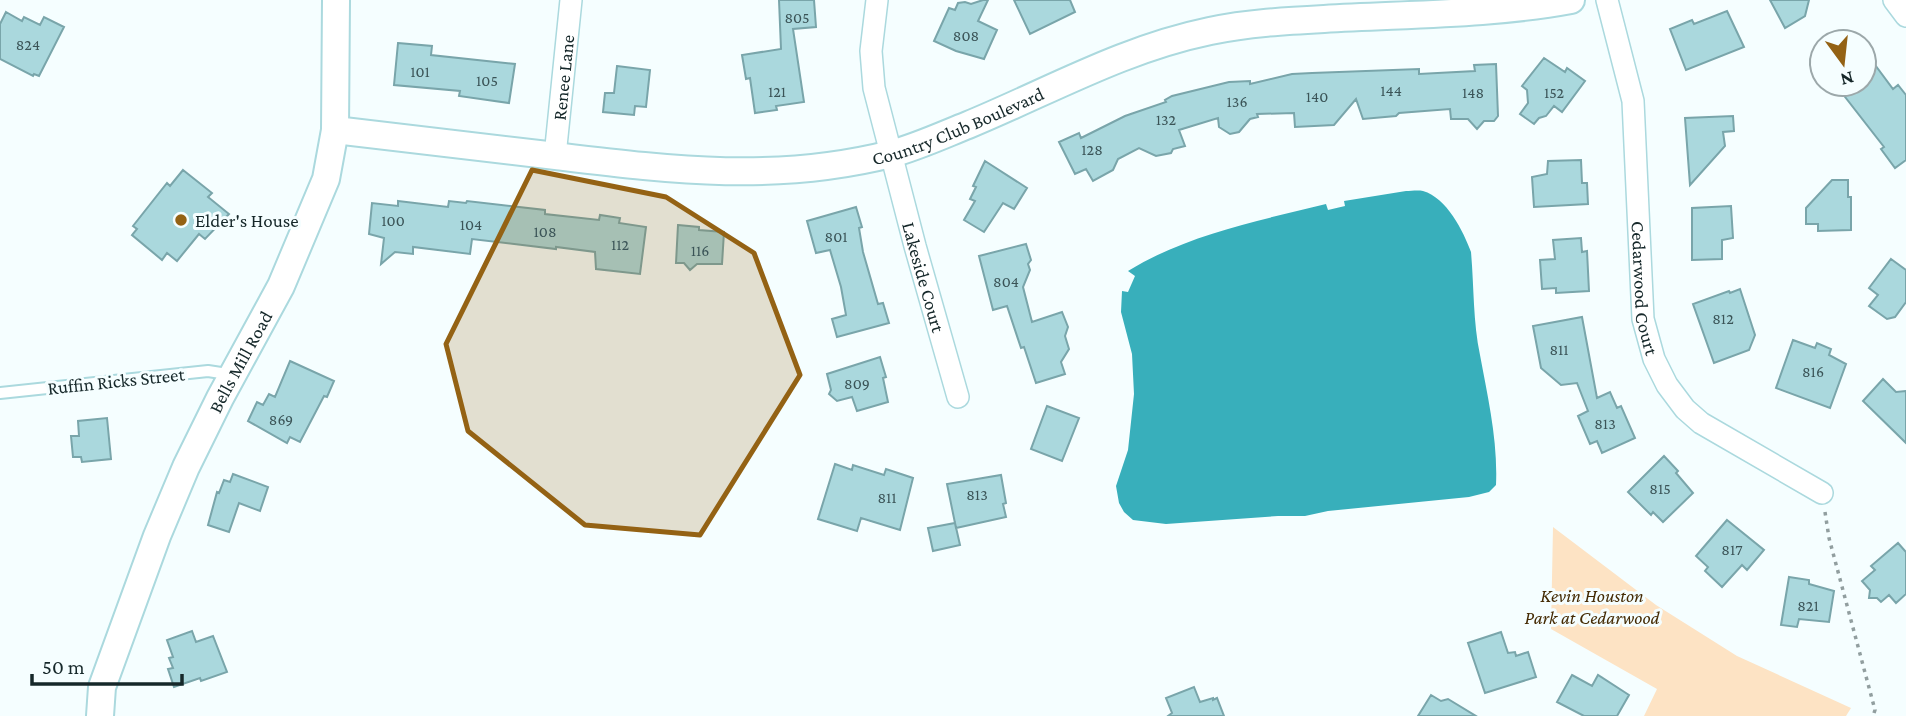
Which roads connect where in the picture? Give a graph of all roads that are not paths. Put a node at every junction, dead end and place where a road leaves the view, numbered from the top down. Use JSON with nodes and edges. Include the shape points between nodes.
{"nodes":[{"id":1,"x":337,"y":0,"type":"edge"},
{"id":2,"x":571,"y":0,"type":"edge"},
{"id":3,"x":877,"y":0,"type":"edge"},
{"id":4,"x":1571,"y":0,"type":"edge"},
{"id":5,"x":1606,"y":0,"type":"edge"},
{"id":6,"x":1894,"y":0,"type":"edge"},
{"id":7,"x":1906,"y":16,"type":"edge"},
{"id":8,"x":335,"y":130,"type":"junction"},
{"id":9,"x":892,"y":154,"type":"junction"},
{"id":10,"x":555,"y":156,"type":"junction"},
{"id":11,"x":231,"y":377,"type":"junction"},
{"id":12,"x":0,"y":393,"type":"edge"},
{"id":13,"x":958,"y":397,"type":"dead end"},
{"id":14,"x":1822,"y":493,"type":"road end"},
{"id":15,"x":100,"y":716,"type":"edge"}],
"edges":[{"from":1,"to":8,"type":"street","name":"Bells Mill Road"},
{"from":2,"to":10,"type":"street","name":"Renee Lane"},
{"from":3,"to":9,"type":"street","name":"Lakeside Court","via":[[871,69]]},
{"from":4,"to":9,"type":"street","name":"Country Club Boulevard","via":[[1482,12],[1302,20],[1211,31],[1112,60],[995,114]]},
{"from":5,"to":14,"type":"street","name":"Cedarwood Court","via":[[1633,101],[1643,319],[1654,359],[1667,386],[1700,423]]},
{"from":6,"to":7,"type":"street"},
{"from":8,"to":10,"type":"street","name":"Country Club Boulevard"},
{"from":8,"to":11,"type":"street","name":"Bells Mill Road","via":[[326,178],[306,231]]},
{"from":9,"to":10,"type":"street","name":"Country Club Boulevard","via":[[804,169],[752,172],[669,170]]},
{"from":9,"to":13,"type":"street","name":"Lakeside Court"},
{"from":11,"to":12,"type":"lane","name":"Ruffin Ricks Street","via":[[208,371]]},
{"from":11,"to":15,"type":"street","name":"Bells Mill Road","via":[[157,536],[102,687]]}]}
